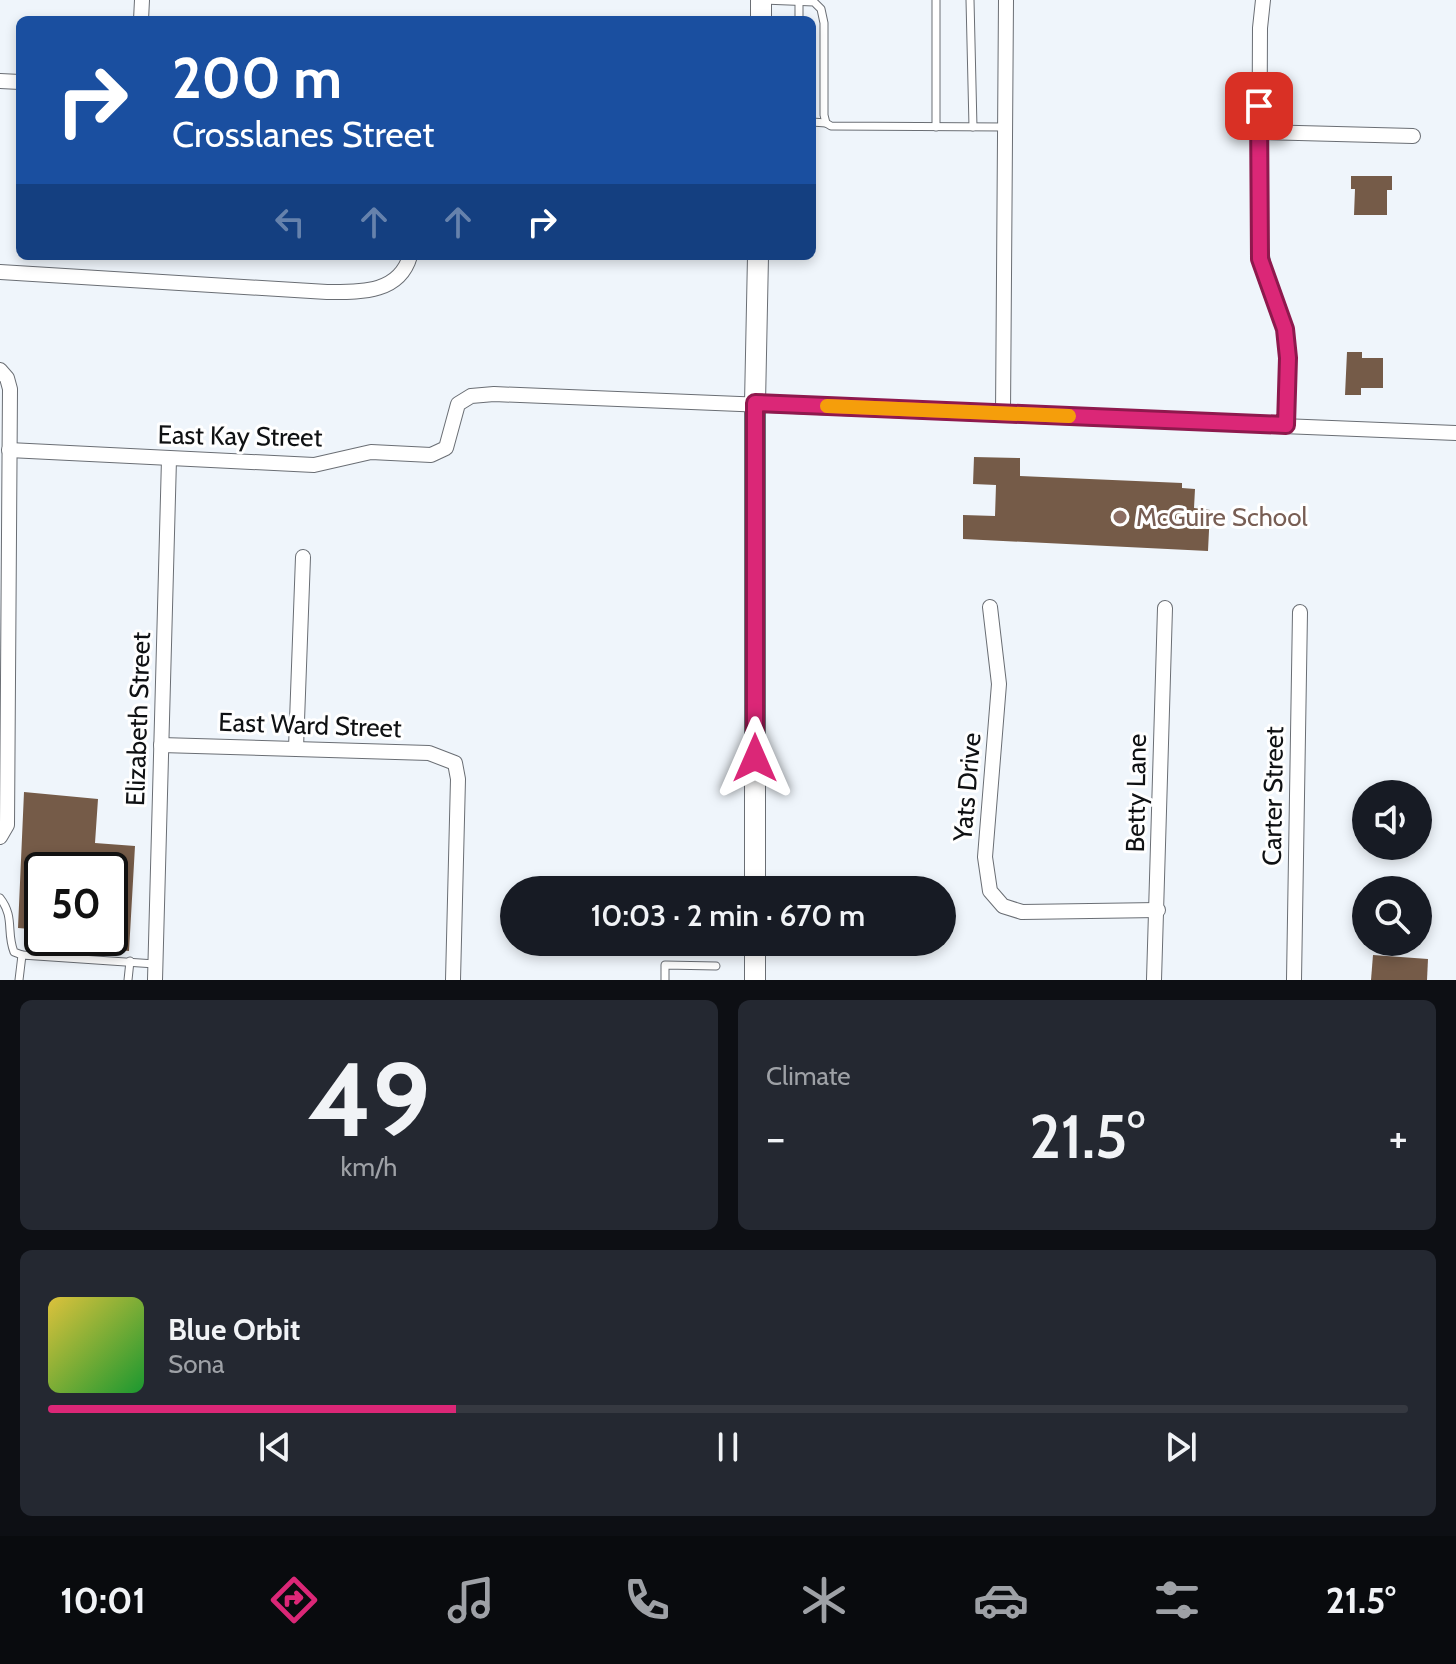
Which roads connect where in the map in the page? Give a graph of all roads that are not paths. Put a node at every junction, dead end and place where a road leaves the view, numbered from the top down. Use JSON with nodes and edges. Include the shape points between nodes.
{"nodes":[{"id":1,"x":761,"y":0,"type":"edge"},
{"id":2,"x":936,"y":0,"type":"edge"},
{"id":3,"x":970,"y":0,"type":"edge"},
{"id":4,"x":1006,"y":0,"type":"edge"},
{"id":5,"x":1263,"y":0,"type":"edge"},
{"id":6,"x":799,"y":1,"type":"edge"},
{"id":7,"x":815,"y":1,"type":"edge"},
{"id":8,"x":816,"y":122,"type":"edge"},
{"id":9,"x":826,"y":123,"type":"junction"},
{"id":10,"x":936,"y":127,"type":"junction"},
{"id":11,"x":973,"y":127,"type":"junction"},
{"id":12,"x":1005,"y":127,"type":"junction"},
{"id":13,"x":1259,"y":132,"type":"junction"},
{"id":14,"x":1413,"y":136,"type":"dead end"},
{"id":15,"x":408,"y":260,"type":"edge"},
{"id":16,"x":758,"y":260,"type":"edge"},
{"id":17,"x":0,"y":272,"type":"edge"},
{"id":18,"x":0,"y":370,"type":"edge"},
{"id":19,"x":755,"y":403,"type":"junction"},
{"id":20,"x":1003,"y":414,"type":"junction"},
{"id":21,"x":1286,"y":425,"type":"junction"},
{"id":22,"x":1456,"y":433,"type":"edge"},
{"id":23,"x":9,"y":450,"type":"junction"},
{"id":24,"x":169,"y":459,"type":"junction"},
{"id":25,"x":303,"y":557,"type":"dead end"},
{"id":26,"x":990,"y":607,"type":"dead end"},
{"id":27,"x":1165,"y":608,"type":"dead end"},
{"id":28,"x":1300,"y":612,"type":"dead end"},
{"id":29,"x":161,"y":745,"type":"junction"},
{"id":30,"x":296,"y":748,"type":"junction"},
{"id":31,"x":0,"y":837,"type":"edge"},
{"id":32,"x":755,"y":876,"type":"edge"},
{"id":33,"x":0,"y":898,"type":"edge"},
{"id":34,"x":1158,"y":910,"type":"junction"},
{"id":35,"x":22,"y":955,"type":"junction"},
{"id":36,"x":755,"y":956,"type":"edge"},
{"id":37,"x":130,"y":961,"type":"junction"},
{"id":38,"x":155,"y":964,"type":"junction"},
{"id":39,"x":716,"y":966,"type":"dead end"},
{"id":40,"x":19,"y":980,"type":"edge"},
{"id":41,"x":128,"y":980,"type":"edge"},
{"id":42,"x":155,"y":980,"type":"edge"},
{"id":43,"x":453,"y":980,"type":"edge"},
{"id":44,"x":665,"y":980,"type":"edge"},
{"id":45,"x":755,"y":980,"type":"edge"},
{"id":46,"x":1154,"y":980,"type":"edge"},
{"id":47,"x":1294,"y":980,"type":"edge"}],
"edges":[{"from":1,"to":6,"type":"lane"},
{"from":2,"to":10,"type":"lane"},
{"from":3,"to":11,"type":"lane"},
{"from":4,"to":12,"type":"street"},
{"from":5,"to":13,"type":"street"},
{"from":6,"to":7,"type":"lane"},
{"from":7,"to":9,"type":"lane","via":[[824,23]]},
{"from":8,"to":9,"type":"lane"},
{"from":9,"to":10,"type":"lane"},
{"from":10,"to":11,"type":"lane"},
{"from":11,"to":12,"type":"lane"},
{"from":12,"to":20,"type":"street"},
{"from":13,"to":14,"type":"street"},
{"from":13,"to":21,"type":"street","via":[[1260,259],[1285,329]]},
{"from":15,"to":17,"type":"street","via":[[398,278],[369,291]]},
{"from":16,"to":19,"type":"main road"},
{"from":18,"to":23,"type":"street","via":[[10,389]]},
{"from":19,"to":20,"type":"street","name":"East Kay Street"},
{"from":19,"to":24,"type":"street","name":"East Kay Street","via":[[471,396],[458,404],[446,448],[431,455],[371,452],[314,465]]},
{"from":19,"to":32,"type":"main road"},
{"from":20,"to":21,"type":"street","name":"East Kay Street"},
{"from":21,"to":22,"type":"street","name":"East Kay Street"},
{"from":23,"to":24,"type":"street","name":"East Kay Street"},
{"from":23,"to":31,"type":"street","via":[[7,825]]},
{"from":24,"to":29,"type":"street","name":"Elizabeth Street"},
{"from":25,"to":30,"type":"street"},
{"from":26,"to":34,"type":"street","name":"Yats Drive","via":[[999,684],[985,857],[990,891],[1003,906],[1022,912]]},
{"from":27,"to":34,"type":"street","name":"Betty Lane"},
{"from":28,"to":47,"type":"street","name":"Carter Street"},
{"from":29,"to":30,"type":"street","name":"East Ward Street"},
{"from":29,"to":38,"type":"street","name":"Elizabeth Street"},
{"from":30,"to":43,"type":"street","name":"East Ward Street","via":[[429,753],[455,763]]},
{"from":33,"to":35,"type":"lane","via":[[10,915],[14,952]]},
{"from":34,"to":46,"type":"street","name":"Betty Lane"},
{"from":35,"to":37,"type":"lane"},
{"from":35,"to":40,"type":"lane"},
{"from":36,"to":45,"type":"main road"},
{"from":37,"to":38,"type":"lane"},
{"from":37,"to":41,"type":"lane"},
{"from":38,"to":42,"type":"street","name":"Elizabeth Street"},
{"from":39,"to":44,"type":"lane","via":[[665,965]]}]}
